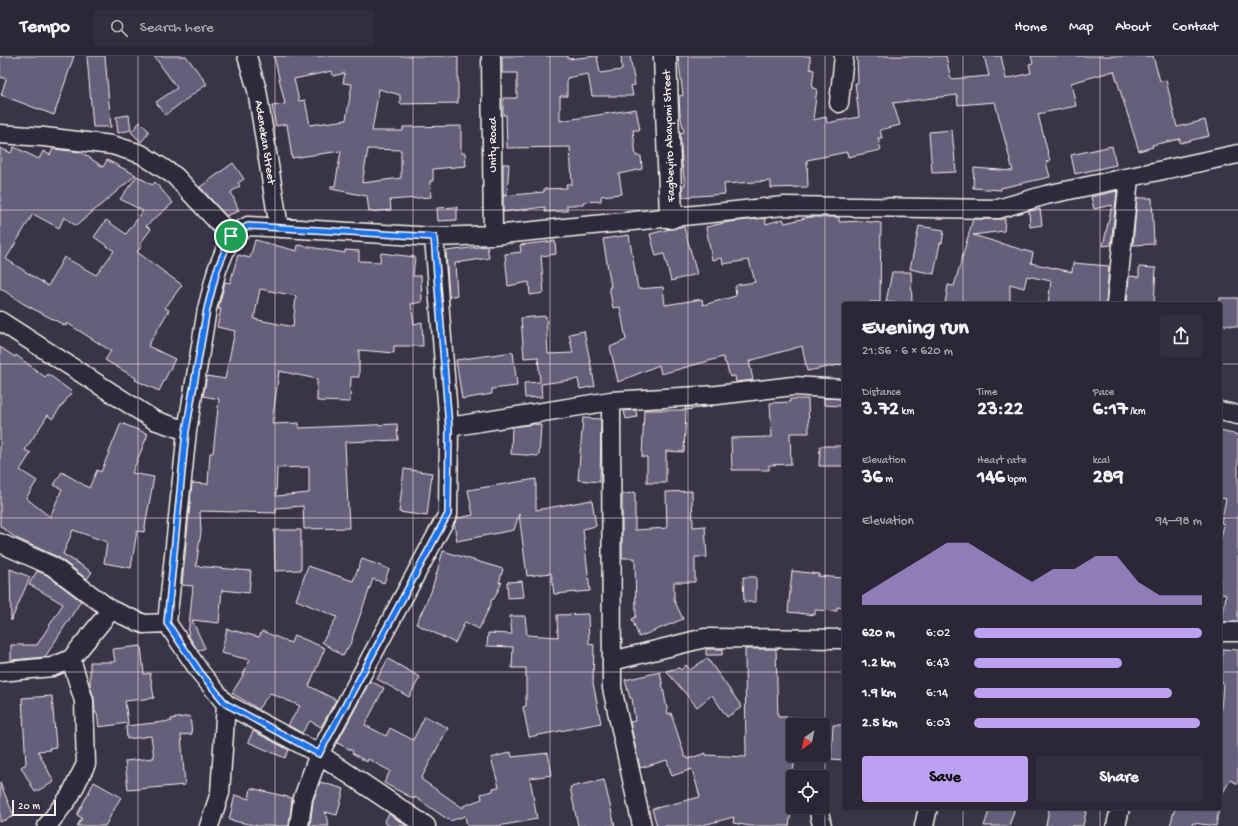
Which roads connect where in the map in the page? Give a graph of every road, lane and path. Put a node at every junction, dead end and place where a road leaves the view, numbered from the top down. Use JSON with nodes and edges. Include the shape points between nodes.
{"nodes":[{"id":1,"x":247,"y":56,"type":"edge"},
{"id":2,"x":492,"y":56,"type":"edge"},
{"id":3,"x":665,"y":56,"type":"edge"},
{"id":4,"x":844,"y":56,"type":"edge"},
{"id":5,"x":839,"y":103,"type":"dead end"},
{"id":6,"x":0,"y":134,"type":"edge"},
{"id":7,"x":1238,"y":154,"type":"edge"},
{"id":8,"x":1130,"y":178,"type":"junction"},
{"id":9,"x":671,"y":217,"type":"junction"},
{"id":10,"x":279,"y":228,"type":"junction"},
{"id":11,"x":493,"y":235,"type":"junction"},
{"id":12,"x":231,"y":236,"type":"junction"},
{"id":13,"x":434,"y":237,"type":"junction"},
{"id":14,"x":1116,"y":302,"type":"edge"},
{"id":15,"x":0,"y":321,"type":"edge"},
{"id":16,"x":842,"y":389,"type":"edge"},
{"id":17,"x":612,"y":401,"type":"junction"},
{"id":18,"x":1222,"y":411,"type":"edge"},
{"id":19,"x":1238,"y":415,"type":"edge"},
{"id":20,"x":449,"y":427,"type":"junction"},
{"id":21,"x":186,"y":431,"type":"junction"},
{"id":22,"x":0,"y":543,"type":"edge"},
{"id":23,"x":111,"y":610,"type":"junction"},
{"id":24,"x":167,"y":623,"type":"junction"},
{"id":25,"x":1222,"y":632,"type":"edge"},
{"id":26,"x":1238,"y":632,"type":"edge"},
{"id":27,"x":842,"y":639,"type":"edge"},
{"id":28,"x":71,"y":659,"type":"junction"},
{"id":29,"x":612,"y":661,"type":"junction"},
{"id":30,"x":0,"y":672,"type":"edge"},
{"id":31,"x":226,"y":704,"type":"junction"},
{"id":32,"x":319,"y":754,"type":"junction"},
{"id":33,"x":928,"y":810,"type":"edge"},
{"id":34,"x":1120,"y":810,"type":"edge"},
{"id":35,"x":819,"y":814,"type":"edge"},
{"id":36,"x":47,"y":826,"type":"edge"},
{"id":37,"x":209,"y":826,"type":"edge"},
{"id":38,"x":299,"y":826,"type":"edge"},
{"id":39,"x":426,"y":826,"type":"edge"},
{"id":40,"x":642,"y":826,"type":"edge"},
{"id":41,"x":822,"y":826,"type":"edge"},
{"id":42,"x":924,"y":826,"type":"edge"},
{"id":43,"x":1116,"y":826,"type":"edge"}],
"edges":[{"from":1,"to":10,"type":"street","name":"Adenekan Street","via":[[257,90]]},
{"from":2,"to":11,"type":"street","name":"Unity Road"},
{"from":3,"to":9,"type":"street","name":"Fagbeyiro Abayomi Street"},
{"from":4,"to":5,"type":"street"},
{"from":6,"to":12,"type":"street","via":[[112,145],[141,154],[175,176]]},
{"from":7,"to":8,"type":"street"},
{"from":8,"to":9,"type":"street","via":[[1046,195],[998,209],[784,206]]},
{"from":8,"to":14,"type":"street"},
{"from":9,"to":11,"type":"street"},
{"from":10,"to":12,"type":"street","via":[[248,226]]},
{"from":10,"to":13,"type":"street"},
{"from":11,"to":13,"type":"street"},
{"from":12,"to":21,"type":"street","via":[[217,270],[207,309]]},
{"from":13,"to":20,"type":"street"},
{"from":15,"to":21,"type":"street","via":[[154,420]]},
{"from":16,"to":17,"type":"street","via":[[794,386],[717,395]]},
{"from":17,"to":20,"type":"street"},
{"from":17,"to":29,"type":"street"},
{"from":18,"to":19,"type":"street"},
{"from":20,"to":32,"type":"street","via":[[448,514]]},
{"from":21,"to":24,"type":"street"},
{"from":22,"to":23,"type":"street","via":[[52,566]]},
{"from":23,"to":24,"type":"street","via":[[144,624]]},
{"from":23,"to":28,"type":"street"},
{"from":24,"to":31,"type":"street","via":[[200,672]]},
{"from":25,"to":26,"type":"street"},
{"from":27,"to":29,"type":"street","via":[[705,638]]},
{"from":28,"to":30,"type":"street","via":[[52,668]]},
{"from":28,"to":36,"type":"street","via":[[84,701],[86,764],[70,796]]},
{"from":29,"to":40,"type":"street","via":[[612,688]]},
{"from":31,"to":32,"type":"street"},
{"from":31,"to":37,"type":"street","via":[[220,793]]},
{"from":32,"to":38,"type":"street","via":[[303,798]]},
{"from":32,"to":39,"type":"street"},
{"from":33,"to":42,"type":"street"},
{"from":34,"to":43,"type":"street"},
{"from":35,"to":41,"type":"street"}]}
